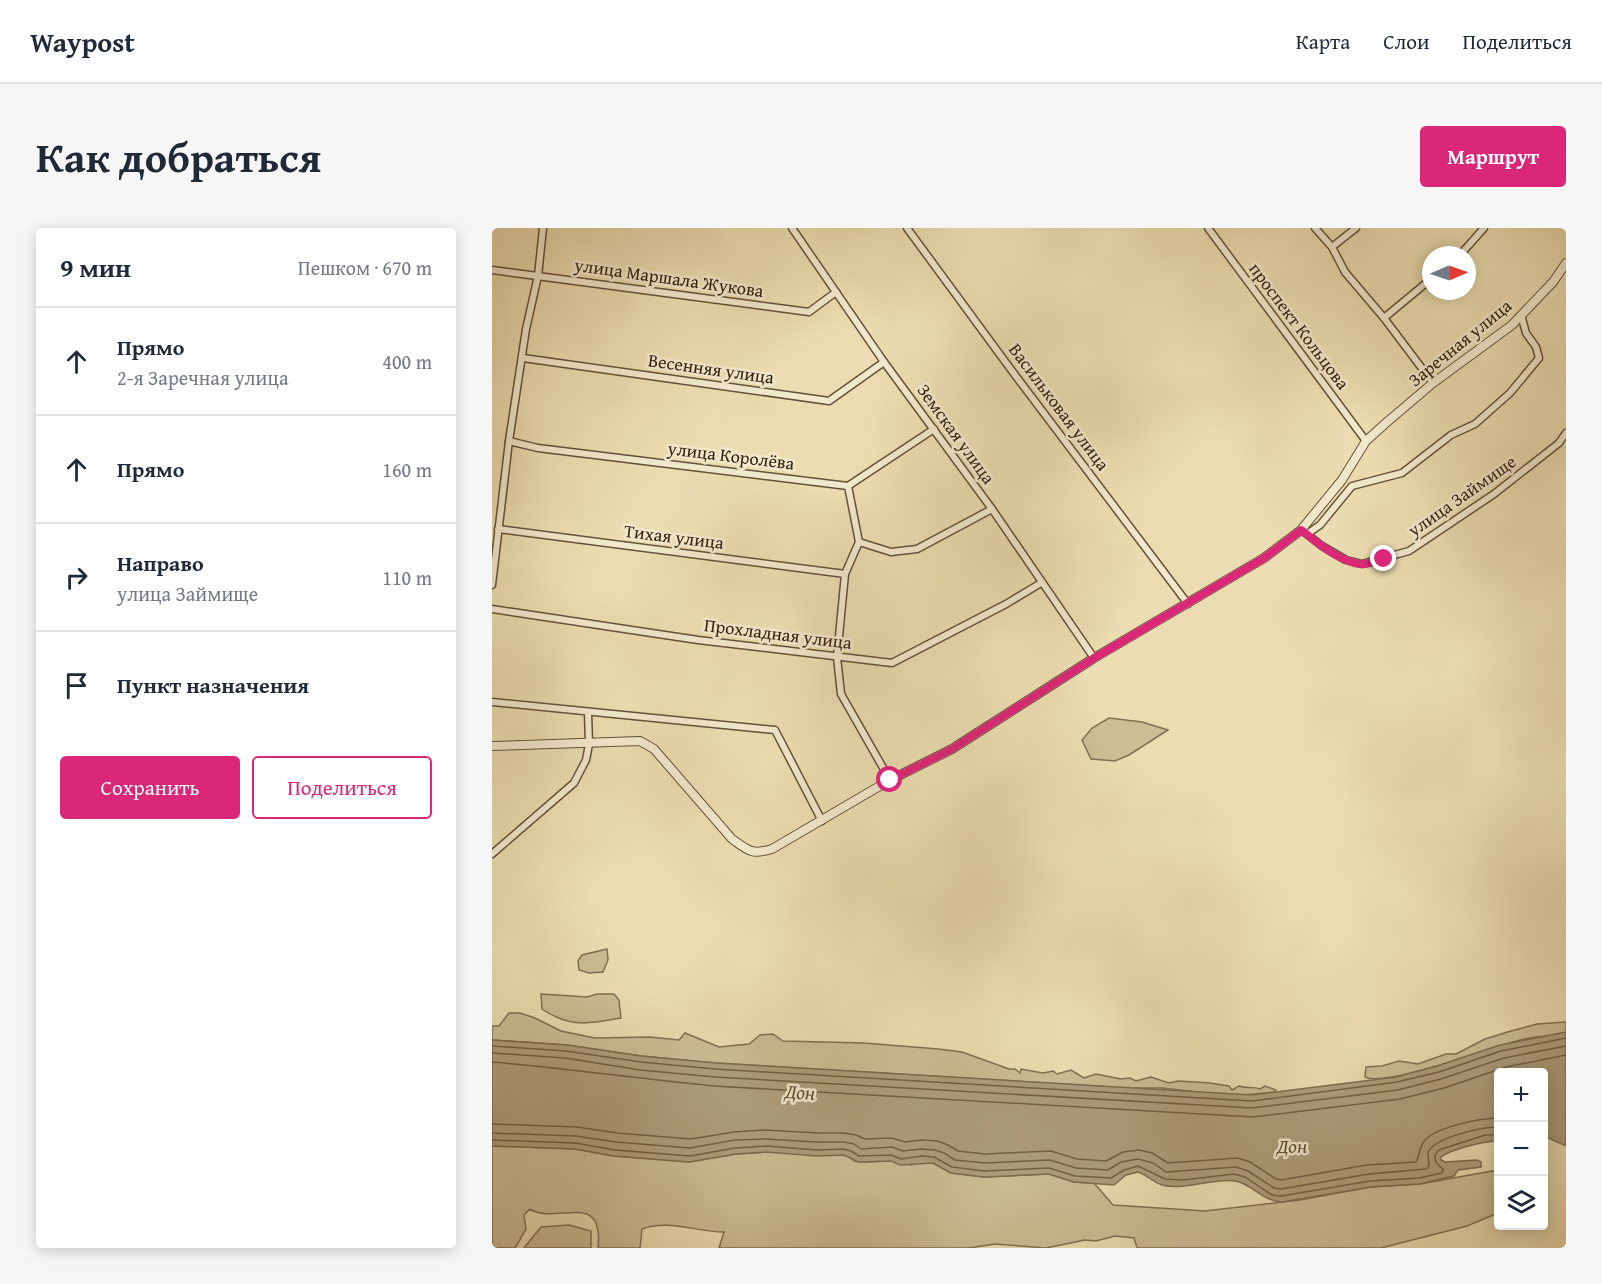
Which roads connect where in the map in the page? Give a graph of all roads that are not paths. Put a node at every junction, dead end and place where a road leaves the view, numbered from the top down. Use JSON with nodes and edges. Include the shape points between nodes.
{"nodes":[{"id":1,"x":543,"y":228,"type":"edge"},
{"id":2,"x":792,"y":228,"type":"edge"},
{"id":3,"x":907,"y":228,"type":"edge"},
{"id":4,"x":1208,"y":228,"type":"edge"},
{"id":5,"x":1315,"y":228,"type":"edge"},
{"id":6,"x":1356,"y":228,"type":"edge"},
{"id":7,"x":1484,"y":228,"type":"edge"},
{"id":8,"x":1468,"y":246,"type":"edge"},
{"id":9,"x":1332,"y":247,"type":"junction"},
{"id":10,"x":1566,"y":263,"type":"edge"},
{"id":11,"x":492,"y":270,"type":"edge"},
{"id":12,"x":538,"y":276,"type":"junction"},
{"id":13,"x":1422,"y":286,"type":"edge"},
{"id":14,"x":836,"y":292,"type":"junction"},
{"id":15,"x":1521,"y":315,"type":"junction"},
{"id":16,"x":1384,"y":318,"type":"junction"},
{"id":17,"x":523,"y":358,"type":"junction"},
{"id":18,"x":884,"y":362,"type":"junction"},
{"id":19,"x":1433,"y":383,"type":"junction"},
{"id":20,"x":934,"y":429,"type":"junction"},
{"id":21,"x":1566,"y":433,"type":"edge"},
{"id":22,"x":509,"y":441,"type":"junction"},
{"id":23,"x":1366,"y":441,"type":"junction"},
{"id":24,"x":848,"y":486,"type":"junction"},
{"id":25,"x":992,"y":509,"type":"junction"},
{"id":26,"x":498,"y":529,"type":"junction"},
{"id":27,"x":1304,"y":532,"type":"junction"},
{"id":28,"x":859,"y":542,"type":"junction"},
{"id":29,"x":845,"y":574,"type":"junction"},
{"id":30,"x":1041,"y":583,"type":"junction"},
{"id":31,"x":492,"y":585,"type":"edge"},
{"id":32,"x":1188,"y":604,"type":"junction"},
{"id":33,"x":492,"y":609,"type":"edge"},
{"id":34,"x":837,"y":657,"type":"junction"},
{"id":35,"x":1094,"y":658,"type":"junction"},
{"id":36,"x":492,"y":702,"type":"edge"},
{"id":37,"x":588,"y":712,"type":"junction"},
{"id":38,"x":589,"y":744,"type":"junction"},
{"id":39,"x":492,"y":746,"type":"edge"},
{"id":40,"x":890,"y":780,"type":"junction"},
{"id":41,"x":822,"y":821,"type":"junction"},
{"id":42,"x":492,"y":854,"type":"edge"}],
"edges":[{"from":1,"to":12,"type":"street"},
{"from":2,"to":14,"type":"street","name":"Земская улица"},
{"from":3,"to":32,"type":"street","name":"Васильковая улица"},
{"from":4,"to":23,"type":"street","name":"проспект Кольцова"},
{"from":5,"to":9,"type":"street"},
{"from":6,"to":9,"type":"street"},
{"from":7,"to":8,"type":"street"},
{"from":9,"to":16,"type":"street","via":[[1345,272]]},
{"from":10,"to":15,"type":"street","name":"Заречная улица"},
{"from":11,"to":12,"type":"street","name":"улица Маршала Жукова"},
{"from":12,"to":14,"type":"street","name":"улица Маршала Жукова","via":[[809,312]]},
{"from":12,"to":17,"type":"street"},
{"from":13,"to":16,"type":"street"},
{"from":14,"to":18,"type":"street","name":"Земская улица"},
{"from":15,"to":19,"type":"street","name":"Заречная улица"},
{"from":15,"to":27,"type":"street","via":[[1539,358],[1510,393],[1475,424],[1451,435],[1402,473],[1352,486],[1320,525]]},
{"from":16,"to":19,"type":"street"},
{"from":17,"to":18,"type":"street","name":"Весенняя улица","via":[[829,400]]},
{"from":17,"to":22,"type":"street"},
{"from":18,"to":20,"type":"street","name":"Земская улица"},
{"from":19,"to":23,"type":"street","name":"Заречная улица"},
{"from":20,"to":24,"type":"street"},
{"from":20,"to":25,"type":"street","name":"Земская улица"},
{"from":21,"to":27,"type":"street","name":"улица Займище","via":[[1559,443],[1494,494],[1409,551],[1362,564],[1338,555]]},
{"from":22,"to":24,"type":"street","name":"улица Королёва"},
{"from":22,"to":26,"type":"street"},
{"from":23,"to":27,"type":"street","name":"Заречная улица"},
{"from":24,"to":28,"type":"street"},
{"from":25,"to":28,"type":"street","via":[[917,549],[891,552]]},
{"from":25,"to":30,"type":"street","name":"Земская улица"},
{"from":26,"to":29,"type":"street","name":"Тихая улица"},
{"from":26,"to":31,"type":"street"},
{"from":27,"to":32,"type":"street","name":"Заречная улица"},
{"from":28,"to":29,"type":"street"},
{"from":29,"to":34,"type":"street"},
{"from":30,"to":34,"type":"street","name":"Прохладная улица","via":[[892,663]]},
{"from":30,"to":35,"type":"street","name":"Земская улица"},
{"from":32,"to":35,"type":"street","name":"Заречная улица"},
{"from":33,"to":34,"type":"street","name":"Прохладная улица"},
{"from":34,"to":40,"type":"street","via":[[841,694]]},
{"from":35,"to":40,"type":"street","name":"Заречная улица","via":[[952,749]]},
{"from":36,"to":37,"type":"street"},
{"from":37,"to":38,"type":"street"},
{"from":37,"to":41,"type":"street","via":[[775,730]]},
{"from":38,"to":39,"type":"street"},
{"from":38,"to":41,"type":"street","name":"Заречная улица","via":[[640,741],[654,749],[732,839],[757,853],[772,849]]},
{"from":38,"to":42,"type":"street","via":[[574,783]]},
{"from":40,"to":41,"type":"street","name":"Заречная улица"}]}
